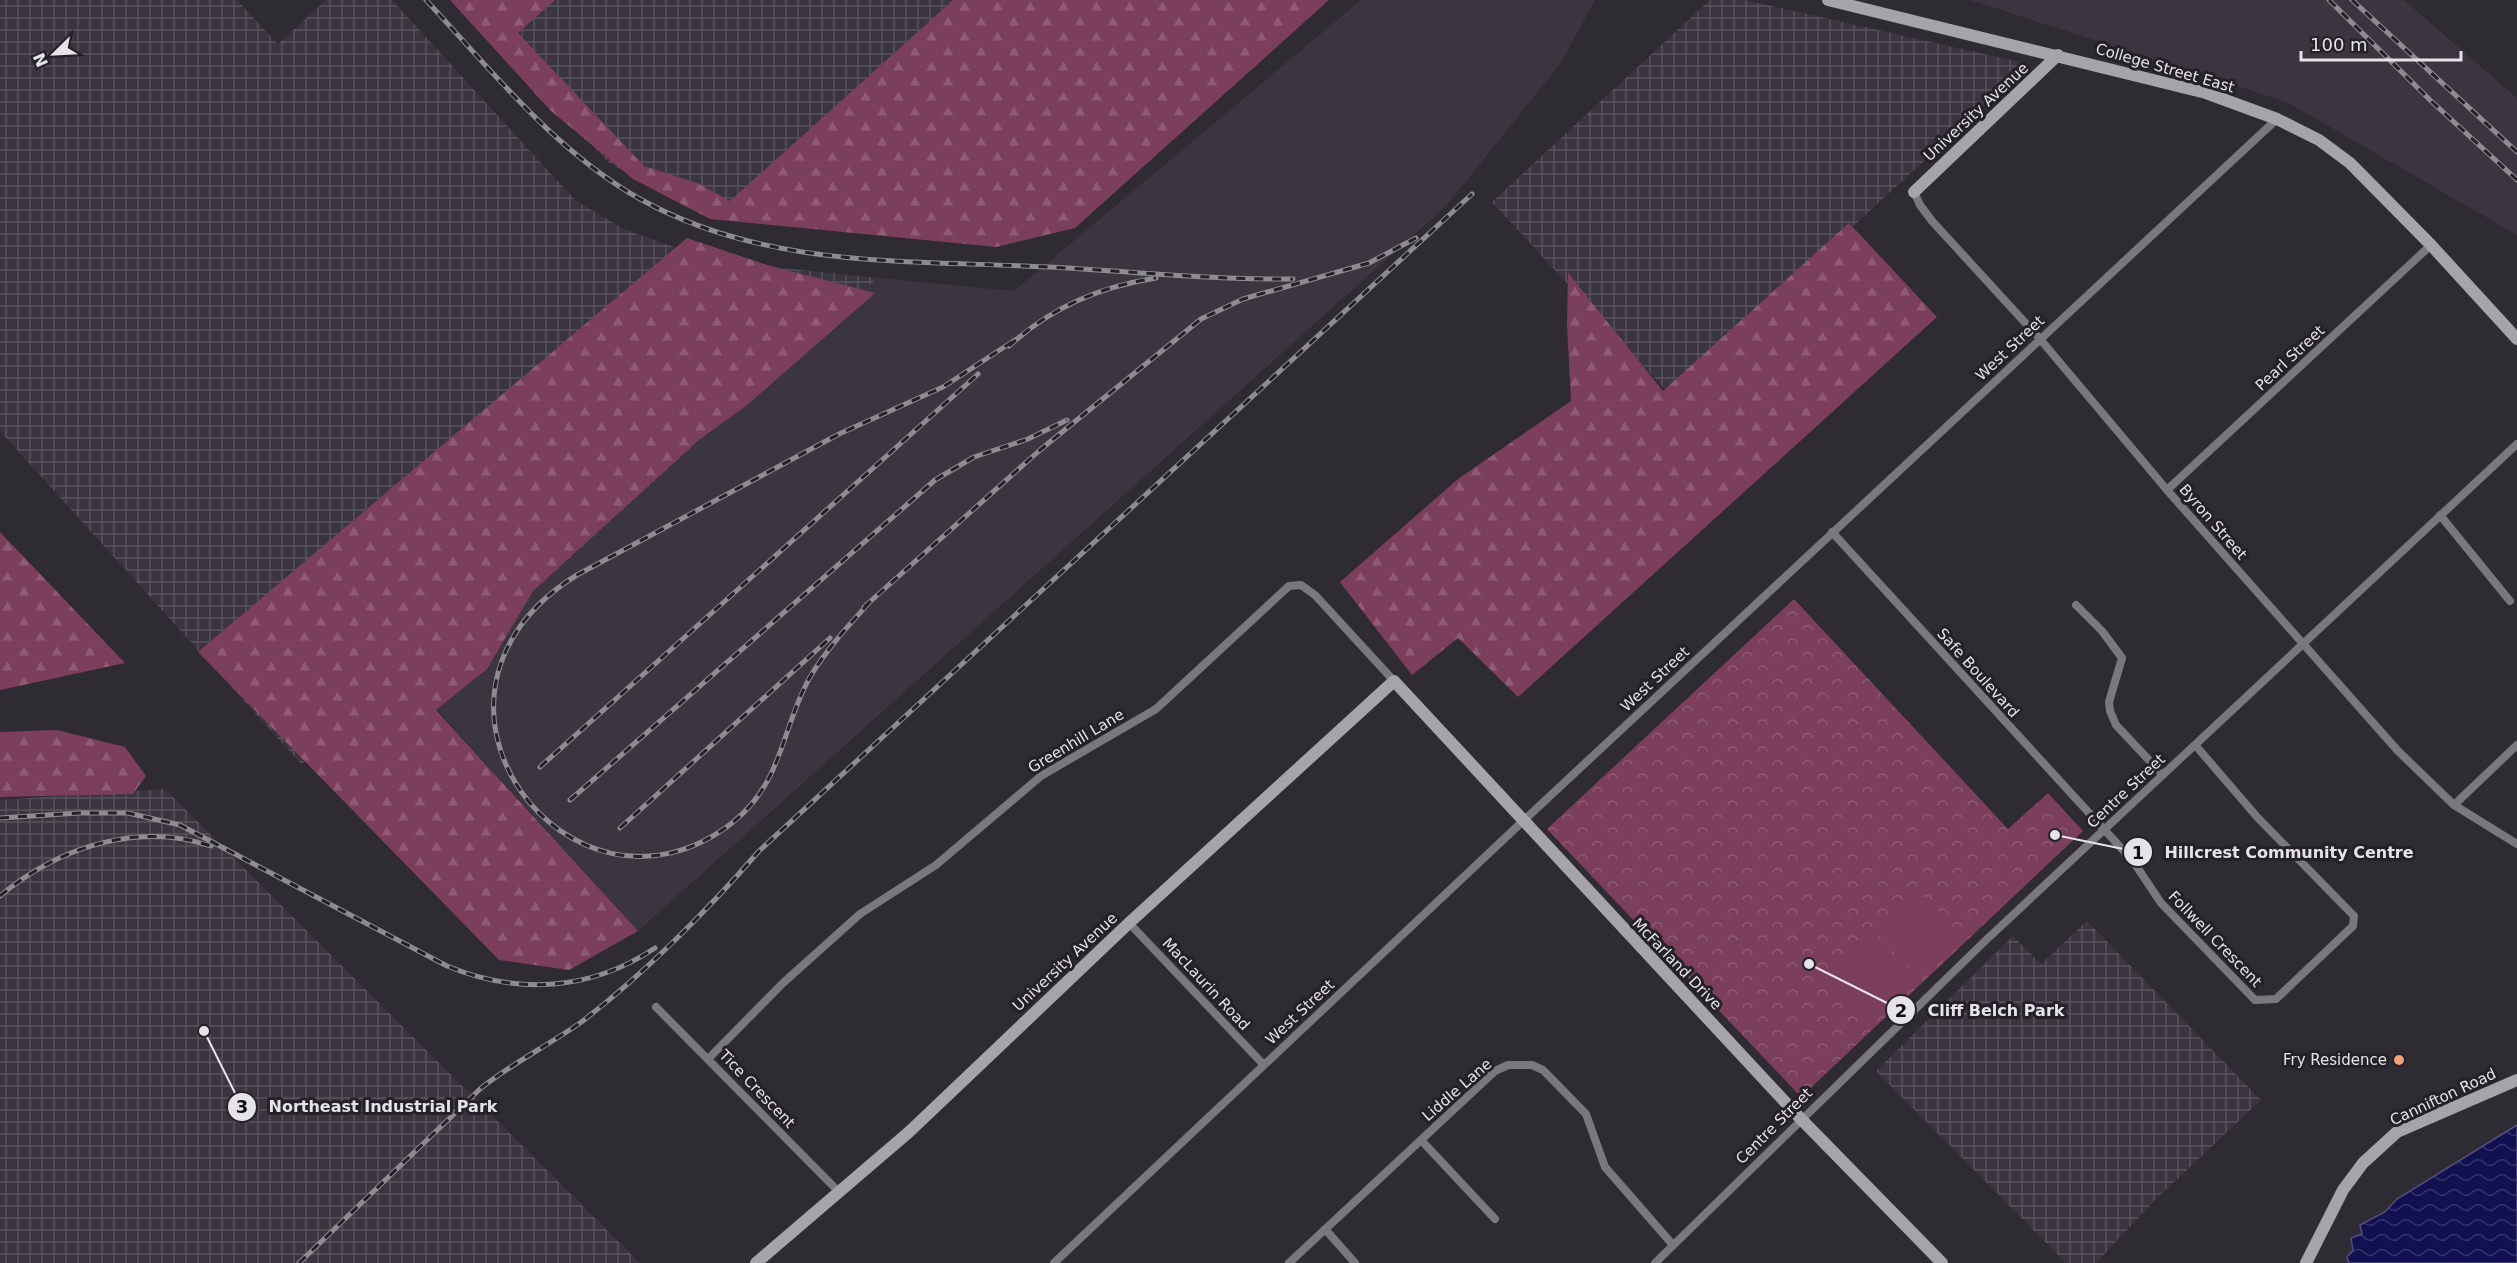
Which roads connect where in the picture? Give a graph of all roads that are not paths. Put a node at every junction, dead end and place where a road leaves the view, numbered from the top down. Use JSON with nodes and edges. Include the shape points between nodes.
{"nodes":[{"id":1,"x":1828,"y":0,"type":"edge"},
{"id":2,"x":2058,"y":55,"type":"junction"},
{"id":3,"x":2277,"y":119,"type":"junction"},
{"id":4,"x":1914,"y":192,"type":"joint"},
{"id":5,"x":2431,"y":245,"type":"junction"},
{"id":6,"x":2040,"y":339,"type":"junction"},
{"id":7,"x":2517,"y":339,"type":"edge"},
{"id":8,"x":2517,"y":444,"type":"edge"},
{"id":9,"x":2167,"y":490,"type":"junction"},
{"id":10,"x":2440,"y":515,"type":"junction"},
{"id":11,"x":1832,"y":532,"type":"junction"},
{"id":12,"x":2510,"y":601,"type":"dead end"},
{"id":13,"x":2076,"y":605,"type":"dead end"},
{"id":14,"x":2302,"y":645,"type":"junction"},
{"id":15,"x":1394,"y":681,"type":"junction"},
{"id":16,"x":2517,"y":745,"type":"edge"},
{"id":17,"x":2196,"y":746,"type":"junction"},
{"id":18,"x":2163,"y":775,"type":"junction"},
{"id":19,"x":2454,"y":805,"type":"junction"},
{"id":20,"x":1522,"y":822,"type":"junction"},
{"id":21,"x":2104,"y":831,"type":"junction"},
{"id":22,"x":2517,"y":844,"type":"edge"},
{"id":23,"x":1129,"y":923,"type":"junction"},
{"id":24,"x":656,"y":1007,"type":"dead end"},
{"id":25,"x":709,"y":1058,"type":"junction"},
{"id":26,"x":1263,"y":1064,"type":"junction"},
{"id":27,"x":2517,"y":1080,"type":"edge"},
{"id":28,"x":1800,"y":1118,"type":"junction"},
{"id":29,"x":1421,"y":1140,"type":"junction"},
{"id":30,"x":838,"y":1191,"type":"junction"},
{"id":31,"x":1495,"y":1219,"type":"dead end"},
{"id":32,"x":1325,"y":1229,"type":"junction"},
{"id":33,"x":1674,"y":1245,"type":"junction"},
{"id":34,"x":756,"y":1263,"type":"edge"},
{"id":35,"x":1054,"y":1263,"type":"edge"},
{"id":36,"x":1289,"y":1263,"type":"edge"},
{"id":37,"x":1355,"y":1263,"type":"edge"},
{"id":38,"x":1655,"y":1263,"type":"edge"},
{"id":39,"x":1942,"y":1263,"type":"edge"},
{"id":40,"x":2306,"y":1263,"type":"edge"}],
"edges":[{"from":1,"to":2,"type":"street","name":"College Street East"},
{"from":2,"to":3,"type":"street","name":"College Street East","via":[[2206,93]]},
{"from":2,"to":4,"type":"street","name":"University Avenue"},
{"from":3,"to":5,"type":"street","name":"College Street East","via":[[2319,140],[2350,163]]},
{"from":3,"to":6,"type":"street","name":"West Street"},
{"from":4,"to":6,"type":"street","name":"Byron Street","via":[[1932,221]]},
{"from":5,"to":7,"type":"street","name":"College Street East"},
{"from":5,"to":9,"type":"street","name":"Pearl Street"},
{"from":6,"to":9,"type":"street","name":"Byron Street"},
{"from":6,"to":11,"type":"street","name":"West Street"},
{"from":8,"to":10,"type":"street","name":"Centre Street"},
{"from":9,"to":14,"type":"street","name":"Byron Street"},
{"from":10,"to":12,"type":"street"},
{"from":10,"to":14,"type":"street","name":"Centre Street"},
{"from":11,"to":20,"type":"street","name":"West Street"},
{"from":11,"to":21,"type":"street","name":"Safe Boulevard"},
{"from":13,"to":18,"type":"street","via":[[2122,658],[2109,702],[2116,725]]},
{"from":14,"to":17,"type":"street","name":"Centre Street"},
{"from":14,"to":19,"type":"street","name":"Byron Street","via":[[2398,752]]},
{"from":15,"to":20,"type":"street","name":"McFarland Drive"},
{"from":15,"to":23,"type":"street","name":"University Avenue"},
{"from":15,"to":25,"type":"street","name":"Greenhill Lane","via":[[1315,594],[1301,585],[1289,586],[1156,708],[1041,776],[936,865],[860,914],[783,983]]},
{"from":16,"to":19,"type":"street"},
{"from":17,"to":18,"type":"street","name":"Centre Street"},
{"from":17,"to":21,"type":"street","name":"Follwell Crescent","via":[[2258,818],[2354,916],[2353,926],[2276,999],[2255,1000],[2161,903],[2142,872]]},
{"from":18,"to":21,"type":"street","name":"Centre Street"},
{"from":19,"to":22,"type":"street","name":"Byron Street"},
{"from":20,"to":26,"type":"street","name":"West Street"},
{"from":20,"to":28,"type":"street","name":"McFarland Drive"},
{"from":21,"to":28,"type":"street","name":"Centre Street"},
{"from":23,"to":26,"type":"street","name":"MacLaurin Road"},
{"from":23,"to":30,"type":"street","name":"University Avenue","via":[[909,1132]]},
{"from":24,"to":25,"type":"street","name":"Tice Crescent"},
{"from":25,"to":30,"type":"street","name":"Tice Crescent"},
{"from":26,"to":35,"type":"street","name":"West Street"},
{"from":27,"to":40,"type":"street","name":"Cannifton Road","via":[[2397,1132],[2363,1163],[2343,1190]]},
{"from":28,"to":33,"type":"street","name":"Centre Street"},
{"from":28,"to":39,"type":"street","name":"McFarland Drive"},
{"from":29,"to":31,"type":"street"},
{"from":29,"to":32,"type":"street","name":"Liddle Lane"},
{"from":29,"to":33,"type":"street","name":"Liddle Lane","via":[[1495,1071],[1508,1065],[1532,1065],[1543,1070],[1586,1114],[1605,1167]]},
{"from":30,"to":34,"type":"street","name":"University Avenue"},
{"from":32,"to":36,"type":"street","name":"Liddle Lane"},
{"from":32,"to":37,"type":"street"},
{"from":33,"to":38,"type":"street","name":"Centre Street"}]}
